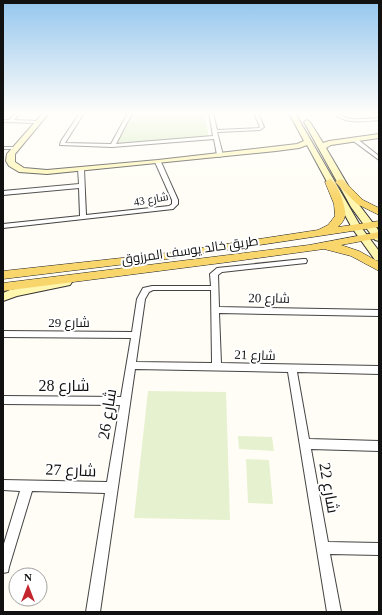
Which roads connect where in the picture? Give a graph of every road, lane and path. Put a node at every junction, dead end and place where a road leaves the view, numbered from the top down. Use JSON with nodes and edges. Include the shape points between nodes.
{"nodes":[{"id":1,"x":21,"y":142,"type":"edge"},
{"id":2,"x":62,"y":142,"type":"edge"},
{"id":3,"x":114,"y":142,"type":"edge"},
{"id":4,"x":162,"y":142,"type":"edge"},
{"id":5,"x":217,"y":142,"type":"edge"},
{"id":6,"x":308,"y":142,"type":"edge"},
{"id":7,"x":313,"y":142,"type":"edge"},
{"id":8,"x":330,"y":142,"type":"edge"},
{"id":9,"x":333,"y":142,"type":"joint"},
{"id":10,"x":358,"y":142,"type":"edge"},
{"id":11,"x":112,"y":146,"type":"junction"},
{"id":12,"x":296,"y":147,"type":"junction"},
{"id":13,"x":3,"y":148,"type":"edge"},
{"id":14,"x":15,"y":148,"type":"junction"},
{"id":15,"x":318,"y":149,"type":"junction"},
{"id":16,"x":379,"y":152,"type":"edge"},
{"id":17,"x":373,"y":153,"type":"junction"},
{"id":18,"x":220,"y":155,"type":"junction"},
{"id":19,"x":379,"y":158,"type":"edge"},
{"id":20,"x":158,"y":162,"type":"junction"},
{"id":21,"x":81,"y":169,"type":"junction"},
{"id":22,"x":335,"y":182,"type":"junction"},
{"id":23,"x":81,"y":186,"type":"junction"},
{"id":24,"x":3,"y":193,"type":"edge"},
{"id":25,"x":379,"y":212,"type":"edge"},
{"id":26,"x":83,"y":218,"type":"junction"},
{"id":27,"x":374,"y":225,"type":"edge"},
{"id":28,"x":3,"y":226,"type":"edge"},
{"id":29,"x":360,"y":233,"type":"junction"},
{"id":30,"x":378,"y":236,"type":"edge"},
{"id":31,"x":308,"y":242,"type":"junction"},
{"id":32,"x":379,"y":258,"type":"edge"},
{"id":33,"x":303,"y":261,"type":"dead end"},
{"id":34,"x":379,"y":267,"type":"edge"},
{"id":35,"x":3,"y":275,"type":"edge"},
{"id":36,"x":100,"y":276,"type":"junction"},
{"id":37,"x":3,"y":287,"type":"edge"},
{"id":38,"x":214,"y":288,"type":"junction"},
{"id":39,"x":3,"y":297,"type":"edge"},
{"id":40,"x":216,"y":310,"type":"junction"},
{"id":41,"x":379,"y":313,"type":"edge"},
{"id":42,"x":3,"y":334,"type":"edge"},
{"id":43,"x":135,"y":335,"type":"junction"},
{"id":44,"x":130,"y":366,"type":"junction"},
{"id":45,"x":217,"y":367,"type":"junction"},
{"id":46,"x":292,"y":369,"type":"junction"},
{"id":47,"x":379,"y":370,"type":"edge"},
{"id":48,"x":3,"y":400,"type":"edge"},
{"id":49,"x":125,"y":401,"type":"junction"},
{"id":50,"x":305,"y":444,"type":"junction"},
{"id":51,"x":379,"y":446,"type":"edge"},
{"id":52,"x":3,"y":485,"type":"edge"},
{"id":53,"x":28,"y":485,"type":"junction"},
{"id":54,"x":112,"y":488,"type":"junction"},
{"id":55,"x":323,"y":548,"type":"junction"},
{"id":56,"x":379,"y":549,"type":"edge"},
{"id":57,"x":3,"y":566,"type":"edge"},
{"id":58,"x":93,"y":612,"type":"edge"},
{"id":59,"x":334,"y":612,"type":"edge"}],
"edges":[{"from":1,"to":14,"type":"street"},
{"from":2,"to":11,"type":"street","via":[[62,144]]},
{"from":3,"to":11,"type":"street"},
{"from":4,"to":11,"type":"street"},
{"from":5,"to":18,"type":"street"},
{"from":6,"to":12,"type":"street"},
{"from":7,"to":15,"type":"street"},
{"from":8,"to":9,"type":"street"},
{"from":9,"to":15,"type":"street"},
{"from":10,"to":17,"type":"street"},
{"from":12,"to":15,"type":"street"},
{"from":12,"to":18,"type":"street"},
{"from":13,"to":14,"type":"street"},
{"from":14,"to":21,"type":"street","via":[[10,161],[22,170],[38,172]]},
{"from":15,"to":22,"type":"street"},
{"from":16,"to":17,"type":"street"},
{"from":17,"to":19,"type":"street"},
{"from":18,"to":20,"type":"street"},
{"from":20,"to":21,"type":"street"},
{"from":20,"to":26,"type":"street","name":"شارع 43","via":[[175,200],[173,206],[166,209]]},
{"from":21,"to":23,"type":"street"},
{"from":22,"to":25,"type":"main road","via":[[360,202]]},
{"from":22,"to":27,"type":"street"},
{"from":22,"to":29,"type":"street"},
{"from":22,"to":31,"type":"main road","via":[[341,212],[340,220],[332,228]]},
{"from":23,"to":24,"type":"street"},
{"from":23,"to":26,"type":"street"},
{"from":26,"to":28,"type":"street","name":"شارع 43"},
{"from":27,"to":29,"type":"main road","name":"طريق خالد يوسف المرزوق"},
{"from":27,"to":30,"type":"street"},
{"from":29,"to":30,"type":"main road","name":"طريق خالد يوسف المرزوق"},
{"from":29,"to":31,"type":"main road","name":"طريق خالد يوسف المرزوق"},
{"from":29,"to":32,"type":"street"},
{"from":31,"to":34,"type":"main road","via":[[353,252]]},
{"from":31,"to":35,"type":"main road","name":"طريق خالد يوسف المرزوق"},
{"from":31,"to":36,"type":"main road","name":"طريق خالد يوسف المرزوق"},
{"from":33,"to":38,"type":"street","via":[[220,270],[214,274]]},
{"from":36,"to":37,"type":"main road","name":"طريق خالد يوسف المرزوق"},
{"from":36,"to":39,"type":"street"},
{"from":38,"to":40,"type":"street"},
{"from":38,"to":43,"type":"street","name":"شارع 26","via":[[161,287],[146,290],[141,299]]},
{"from":40,"to":41,"type":"street","name":"شارع 20"},
{"from":40,"to":45,"type":"street"},
{"from":42,"to":43,"type":"street","name":"شارع 29"},
{"from":43,"to":44,"type":"street","name":"شارع 26"},
{"from":44,"to":45,"type":"street","name":"شارع 21"},
{"from":44,"to":49,"type":"street","name":"شارع 26"},
{"from":45,"to":46,"type":"street","name":"شارع 21"},
{"from":46,"to":47,"type":"street","name":"شارع 21"},
{"from":46,"to":50,"type":"street","name":"شارع 22"},
{"from":48,"to":49,"type":"street","name":"شارع 28"},
{"from":49,"to":54,"type":"street","name":"شارع 26"},
{"from":50,"to":51,"type":"street"},
{"from":50,"to":55,"type":"street","name":"شارع 22"},
{"from":52,"to":53,"type":"street","name":"شارع 27"},
{"from":53,"to":54,"type":"street","name":"شارع 27"},
{"from":53,"to":57,"type":"street","name":"شارع 27"},
{"from":54,"to":58,"type":"street","name":"شارع 26"},
{"from":55,"to":56,"type":"street"},
{"from":55,"to":59,"type":"street","name":"شارع 22"}]}
